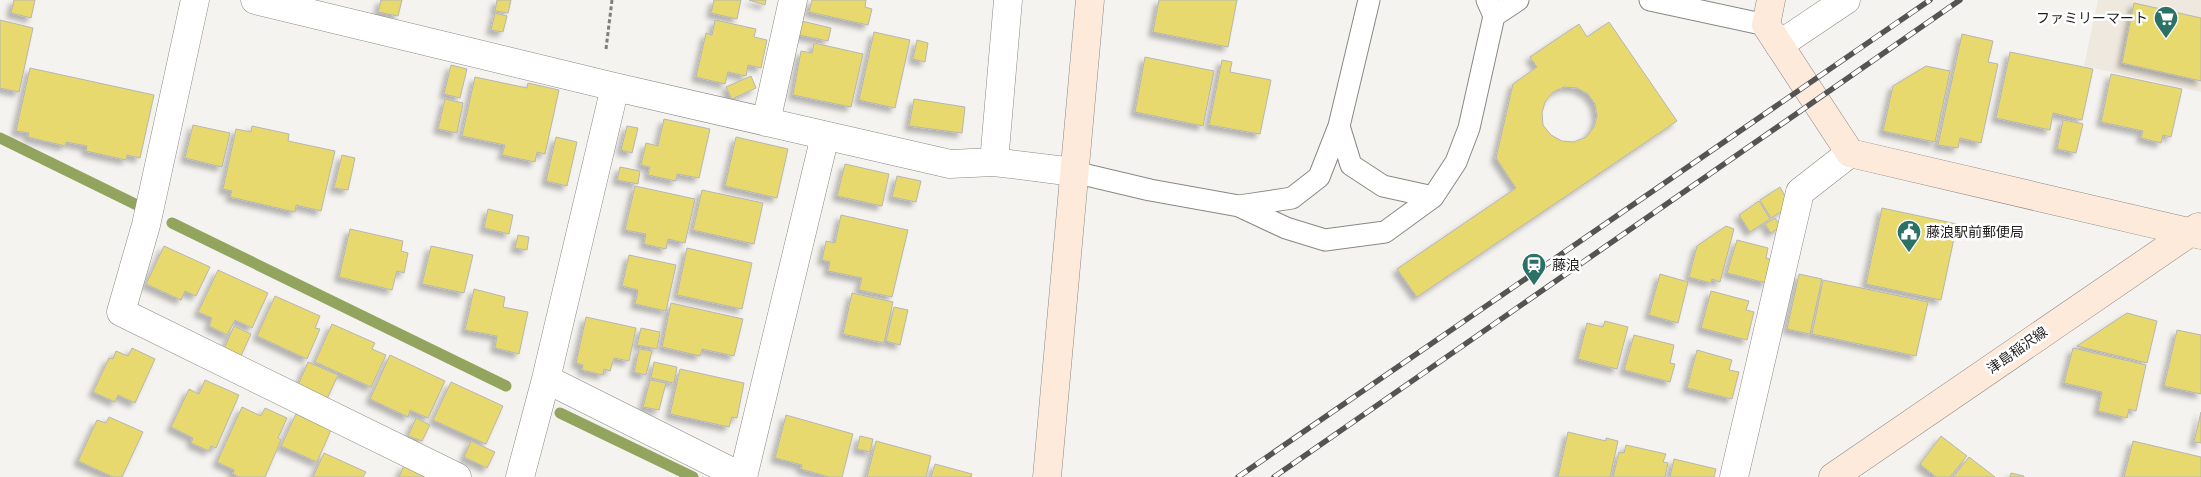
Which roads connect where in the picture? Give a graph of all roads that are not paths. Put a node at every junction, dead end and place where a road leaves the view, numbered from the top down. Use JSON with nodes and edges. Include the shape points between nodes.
{"nodes":[{"id":1,"x":196,"y":0,"type":"edge"},
{"id":2,"x":255,"y":0,"type":"edge"},
{"id":3,"x":793,"y":0,"type":"edge"},
{"id":4,"x":1008,"y":0,"type":"edge"},
{"id":5,"x":1090,"y":0,"type":"edge"},
{"id":6,"x":1369,"y":0,"type":"edge"},
{"id":7,"x":1518,"y":0,"type":"edge"},
{"id":8,"x":1650,"y":0,"type":"edge"},
{"id":9,"x":1846,"y":0,"type":"edge"},
{"id":10,"x":1491,"y":8,"type":"edge"},
{"id":11,"x":1772,"y":23,"type":"edge"},
{"id":12,"x":608,"y":85,"type":"junction"},
{"id":13,"x":766,"y":122,"type":"junction"},
{"id":14,"x":1339,"y":126,"type":"junction"},
{"id":15,"x":825,"y":136,"type":"junction"},
{"id":16,"x":1850,"y":153,"type":"junction"},
{"id":17,"x":994,"y":162,"type":"junction"},
{"id":18,"x":1074,"y":172,"type":"junction"},
{"id":19,"x":1433,"y":197,"type":"junction"},
{"id":20,"x":1239,"y":206,"type":"junction"},
{"id":21,"x":2196,"y":231,"type":"edge"},
{"id":22,"x":546,"y":379,"type":"junction"},
{"id":23,"x":457,"y":477,"type":"edge"},
{"id":24,"x":520,"y":477,"type":"edge"},
{"id":25,"x":742,"y":477,"type":"edge"},
{"id":26,"x":1047,"y":477,"type":"edge"},
{"id":27,"x":1734,"y":477,"type":"edge"},
{"id":28,"x":1833,"y":477,"type":"edge"}],
"edges":[{"from":1,"to":23,"type":"street","via":[[146,225],[121,312]]},
{"from":2,"to":12,"type":"street"},
{"from":3,"to":13,"type":"street"},
{"from":4,"to":17,"type":"street"},
{"from":5,"to":18,"type":"street"},
{"from":6,"to":14,"type":"lane"},
{"from":7,"to":10,"type":"lane"},
{"from":8,"to":11,"type":"lane"},
{"from":9,"to":11,"type":"street"},
{"from":10,"to":19,"type":"lane","via":[[1469,128],[1456,162]]},
{"from":11,"to":16,"type":"street"},
{"from":12,"to":13,"type":"street"},
{"from":12,"to":22,"type":"street"},
{"from":13,"to":15,"type":"street"},
{"from":14,"to":19,"type":"lane","via":[[1351,165],[1383,186]]},
{"from":14,"to":20,"type":"lane","via":[[1319,177],[1292,198]]},
{"from":15,"to":17,"type":"street","via":[[950,164]]},
{"from":15,"to":25,"type":"street"},
{"from":16,"to":21,"type":"street"},
{"from":16,"to":27,"type":"street","via":[[1800,192]]},
{"from":17,"to":18,"type":"street"},
{"from":18,"to":20,"type":"lane"},
{"from":18,"to":26,"type":"street"},
{"from":19,"to":20,"type":"lane","via":[[1385,232],[1325,240],[1286,228]]},
{"from":21,"to":28,"type":"street","name":"津島稲沢線"},
{"from":22,"to":24,"type":"street"},
{"from":22,"to":25,"type":"street"}]}
